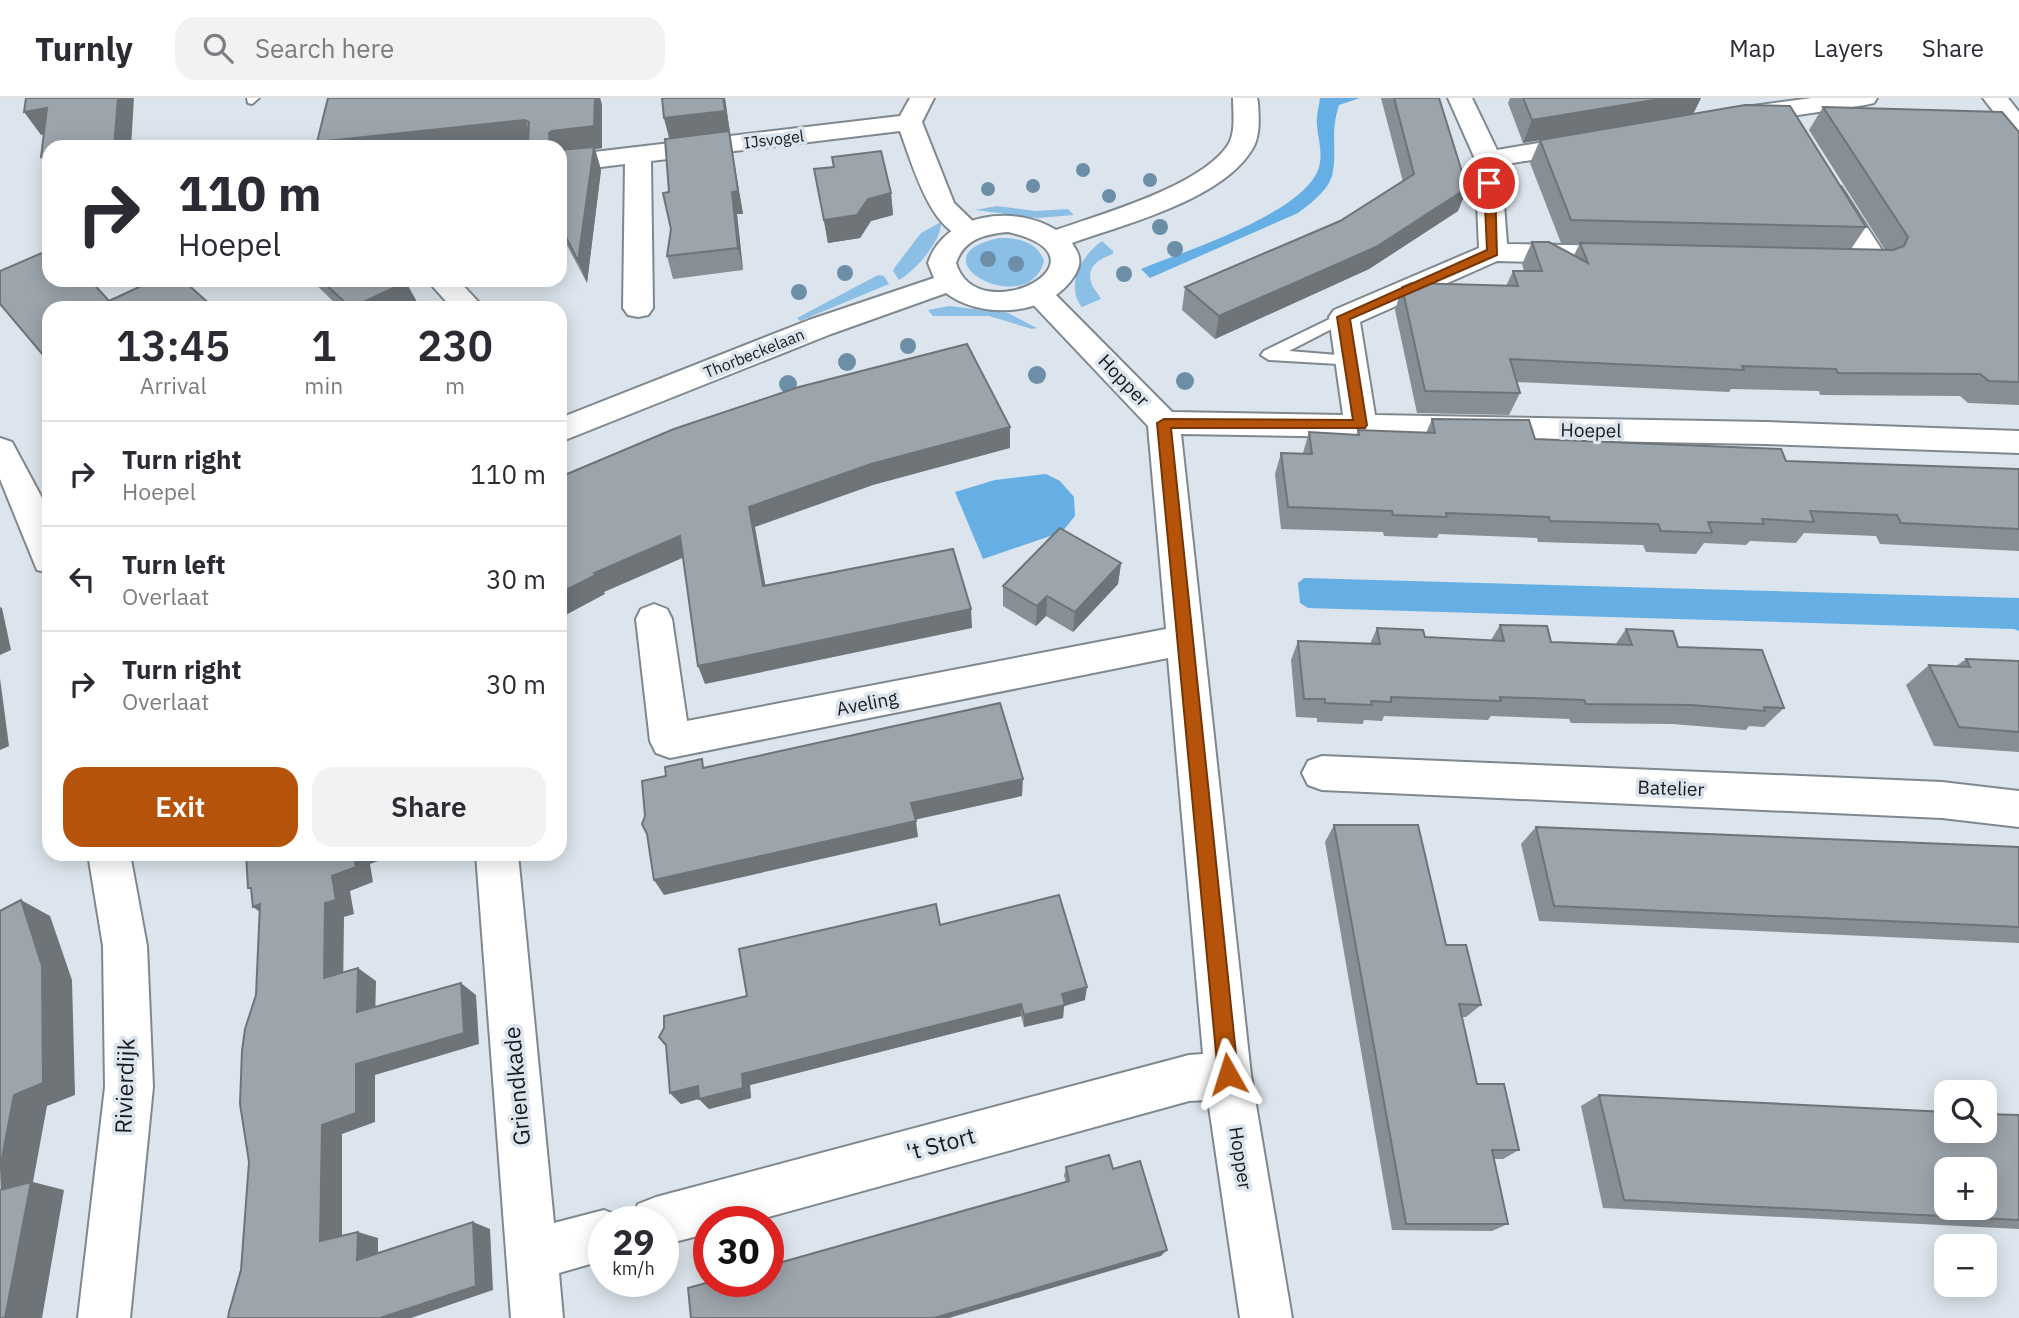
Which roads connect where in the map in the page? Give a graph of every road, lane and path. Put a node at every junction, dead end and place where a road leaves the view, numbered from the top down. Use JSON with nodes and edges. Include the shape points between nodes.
{"nodes":[{"id":1,"x":1245,"y":98,"type":"edge"},
{"id":2,"x":1460,"y":98,"type":"edge"},
{"id":3,"x":1865,"y":98,"type":"edge"},
{"id":4,"x":1995,"y":98,"type":"edge"},
{"id":5,"x":1780,"y":109,"type":"junction"},
{"id":6,"x":916,"y":110,"type":"edge"},
{"id":7,"x":1714,"y":120,"type":"edge"},
{"id":8,"x":2019,"y":128,"type":"edge"},
{"id":9,"x":1795,"y":132,"type":"edge"},
{"id":10,"x":1608,"y":139,"type":"edge"},
{"id":11,"x":638,"y":156,"type":"junction"},
{"id":12,"x":1488,"y":159,"type":"junction"},
{"id":13,"x":567,"y":163,"type":"edge"},
{"id":14,"x":1817,"y":168,"type":"edge"},
{"id":15,"x":969,"y":231,"type":"junction"},
{"id":16,"x":1055,"y":240,"type":"junction"},
{"id":17,"x":1493,"y":252,"type":"junction"},
{"id":18,"x":1657,"y":256,"type":"edge"},
{"id":19,"x":1807,"y":260,"type":"edge"},
{"id":20,"x":950,"y":282,"type":"junction"},
{"id":21,"x":447,"y":287,"type":"edge"},
{"id":22,"x":1039,"y":295,"type":"junction"},
{"id":23,"x":462,"y":301,"type":"edge"},
{"id":24,"x":638,"y":308,"type":"dead end"},
{"id":25,"x":1343,"y":317,"type":"junction"},
{"id":26,"x":1350,"y":361,"type":"junction"},
{"id":27,"x":1164,"y":423,"type":"junction"},
{"id":28,"x":1361,"y":425,"type":"junction"},
{"id":29,"x":567,"y":428,"type":"edge"},
{"id":30,"x":2019,"y":442,"type":"edge"},
{"id":31,"x":0,"y":450,"type":"edge"},
{"id":32,"x":42,"y":536,"type":"edge"},
{"id":33,"x":654,"y":619,"type":"dead end"},
{"id":34,"x":1185,"y":640,"type":"junction"},
{"id":35,"x":1322,"y":773,"type":"dead end"},
{"id":36,"x":2019,"y":809,"type":"edge"},
{"id":37,"x":110,"y":861,"type":"edge"},
{"id":38,"x":498,"y":861,"type":"edge"},
{"id":39,"x":1228,"y":1074,"type":"junction"},
{"id":40,"x":679,"y":1216,"type":"edge"},
{"id":41,"x":588,"y":1240,"type":"edge"},
{"id":42,"x":531,"y":1255,"type":"junction"},
{"id":43,"x":104,"y":1318,"type":"edge"},
{"id":44,"x":537,"y":1318,"type":"edge"},
{"id":45,"x":1266,"y":1318,"type":"edge"}],
"edges":[{"from":1,"to":16,"type":"street","via":[[1243,144],[1212,176]]},
{"from":2,"to":12,"type":"street"},
{"from":3,"to":5,"type":"street"},
{"from":4,"to":8,"type":"street"},
{"from":5,"to":7,"type":"street"},
{"from":5,"to":9,"type":"street"},
{"from":6,"to":11,"type":"street","name":"IJsvogel"},
{"from":6,"to":15,"type":"street","name":"IJsvogel","via":[[942,206]]},
{"from":10,"to":12,"type":"street"},
{"from":11,"to":13,"type":"street","name":"IJsvogel"},
{"from":11,"to":24,"type":"street"},
{"from":12,"to":17,"type":"street"},
{"from":14,"to":19,"type":"street","via":[[1875,261]]},
{"from":15,"to":16,"type":"street","via":[[1008,224],[1034,229]]},
{"from":15,"to":20,"type":"street","via":[[944,254],[942,263]]},
{"from":16,"to":22,"type":"street","via":[[1065,254],[1066,269],[1057,283]]},
{"from":17,"to":18,"type":"street"},
{"from":17,"to":25,"type":"street"},
{"from":20,"to":22,"type":"street","via":[[967,294],[990,301]]},
{"from":20,"to":29,"type":"street","name":"Thorbeckelaan","via":[[820,327]]},
{"from":21,"to":23,"type":"street"},
{"from":22,"to":27,"type":"street","name":"Hopper"},
{"from":25,"to":26,"type":"street"},
{"from":25,"to":26,"type":"lane","via":[[1269,355]]},
{"from":26,"to":28,"type":"street"},
{"from":27,"to":28,"type":"street","name":"Hoepel"},
{"from":27,"to":34,"type":"street","name":"Hopper"},
{"from":28,"to":30,"type":"street","name":"Hoepel"},
{"from":31,"to":32,"type":"street"},
{"from":33,"to":34,"type":"street","name":"Aveling","via":[[670,741]]},
{"from":34,"to":39,"type":"street","name":"Hopper"},
{"from":35,"to":36,"type":"street","name":"Batelier","via":[[1942,800]]},
{"from":37,"to":43,"type":"street","name":"Rivierdijk","via":[[125,946],[128,1087]]},
{"from":38,"to":42,"type":"street","name":"Griendkade"},
{"from":39,"to":40,"type":"street","name":"'t Stort","via":[[1189,1078]]},
{"from":39,"to":45,"type":"street","name":"Hopper"},
{"from":41,"to":42,"type":"street"},
{"from":42,"to":44,"type":"street","name":"Griendkade"}]}
